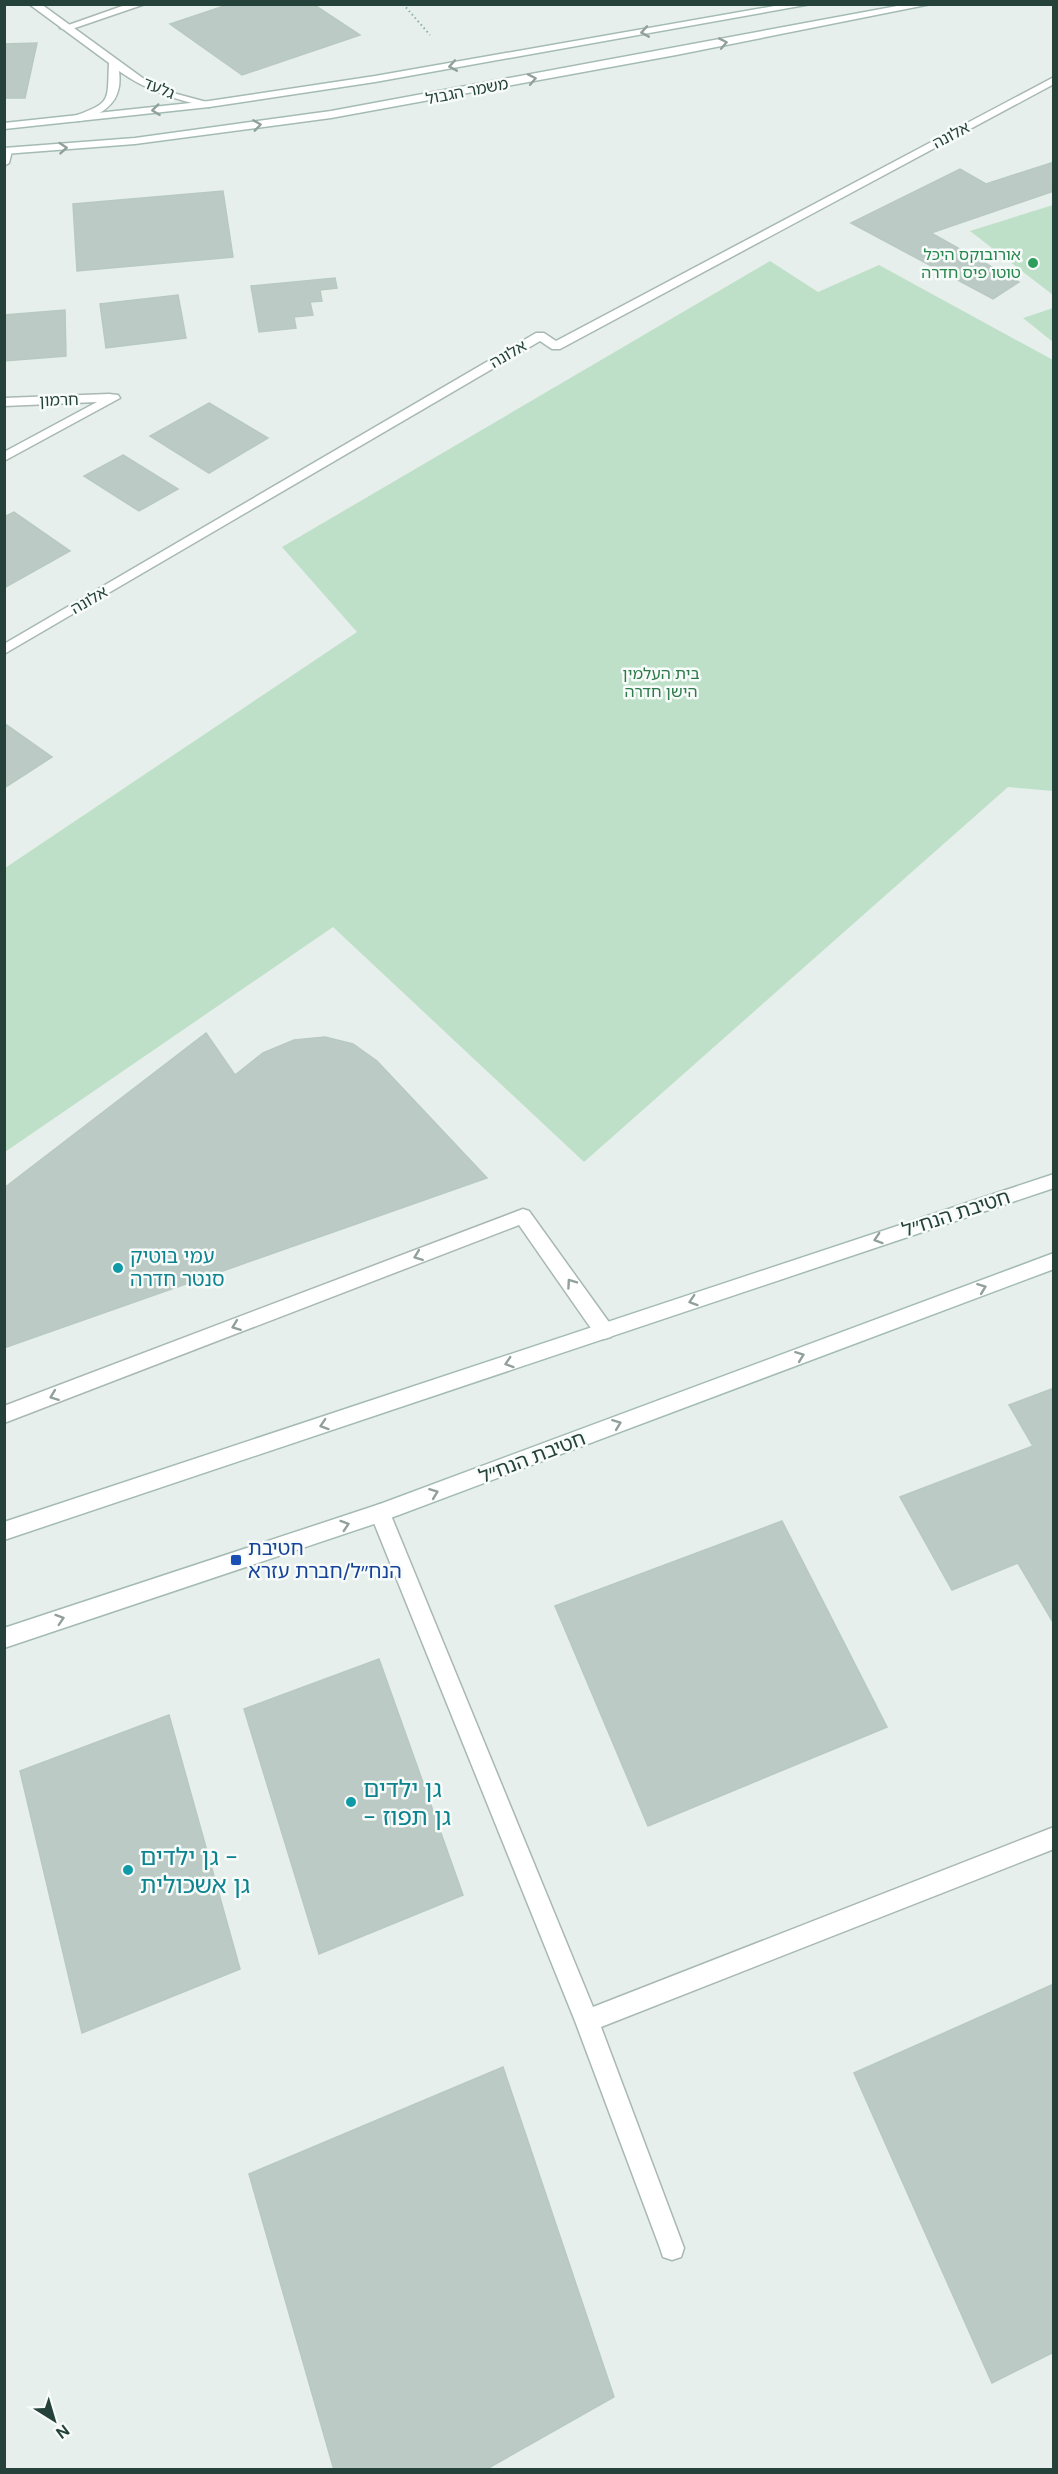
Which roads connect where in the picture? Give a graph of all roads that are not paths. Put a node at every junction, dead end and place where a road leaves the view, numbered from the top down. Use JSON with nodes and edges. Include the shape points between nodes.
{"nodes":[{"id":1,"x":34,"y":4,"type":"edge"},
{"id":2,"x":140,"y":4,"type":"edge"},
{"id":3,"x":806,"y":4,"type":"edge"},
{"id":4,"x":926,"y":4,"type":"edge"},
{"id":5,"x":65,"y":28,"type":"junction"},
{"id":6,"x":113,"y":64,"type":"junction"},
{"id":7,"x":1053,"y":80,"type":"edge"},
{"id":8,"x":209,"y":104,"type":"junction"},
{"id":9,"x":76,"y":119,"type":"junction"},
{"id":10,"x":4,"y":126,"type":"edge"},
{"id":11,"x":6,"y":151,"type":"edge"},
{"id":12,"x":4,"y":164,"type":"edge"},
{"id":13,"x":4,"y":402,"type":"edge"},
{"id":14,"x":4,"y":458,"type":"edge"},
{"id":15,"x":4,"y":650,"type":"edge"},
{"id":16,"x":1053,"y":1181,"type":"edge"},
{"id":17,"x":1053,"y":1261,"type":"edge"},
{"id":18,"x":604,"y":1331,"type":"junction"},
{"id":19,"x":4,"y":1415,"type":"edge"},
{"id":20,"x":380,"y":1514,"type":"junction"},
{"id":21,"x":4,"y":1531,"type":"edge"},
{"id":22,"x":4,"y":1638,"type":"edge"},
{"id":23,"x":1053,"y":1838,"type":"edge"},
{"id":24,"x":587,"y":2021,"type":"junction"},
{"id":25,"x":672,"y":2248,"type":"dead end"}],
"edges":[{"from":1,"to":5,"type":"street","name":"גלעד"},
{"from":2,"to":5,"type":"street"},
{"from":3,"to":8,"type":"street","name":"משמר הגבול","one_way":true,"via":[[375,80]]},
{"from":11,"to":4,"type":"street","name":"משמר הגבול","one_way":true,"via":[[102,145],[391,105]]},
{"from":5,"to":6,"type":"street","name":"גלעד"},
{"from":6,"to":8,"type":"street","name":"גלעד","via":[[170,95]]},
{"from":6,"to":9,"type":"street","name":"גלעד","via":[[117,82],[112,98],[100,110]]},
{"from":7,"to":15,"type":"street","name":"אלונה","via":[[556,346],[540,336]]},
{"from":8,"to":9,"type":"street","name":"משמר הגבול","one_way":true},
{"from":9,"to":10,"type":"street","name":"משמר הגבול"},
{"from":11,"to":12,"type":"street"},
{"from":13,"to":14,"type":"street","name":"חרמון","via":[[114,398]]},
{"from":16,"to":18,"type":"street","name":"חטיבת הנח״ל","one_way":true},
{"from":20,"to":17,"type":"street","name":"חטיבת הנח״ל","one_way":true},
{"from":18,"to":19,"type":"street","one_way":true,"via":[[524,1216]]},
{"from":18,"to":21,"type":"street","name":"חטיבת הנח״ל","one_way":true},
{"from":22,"to":20,"type":"street","name":"חטיבת הנח״ל","one_way":true},
{"from":20,"to":24,"type":"street"},
{"from":23,"to":24,"type":"street"},
{"from":24,"to":25,"type":"street"}]}
